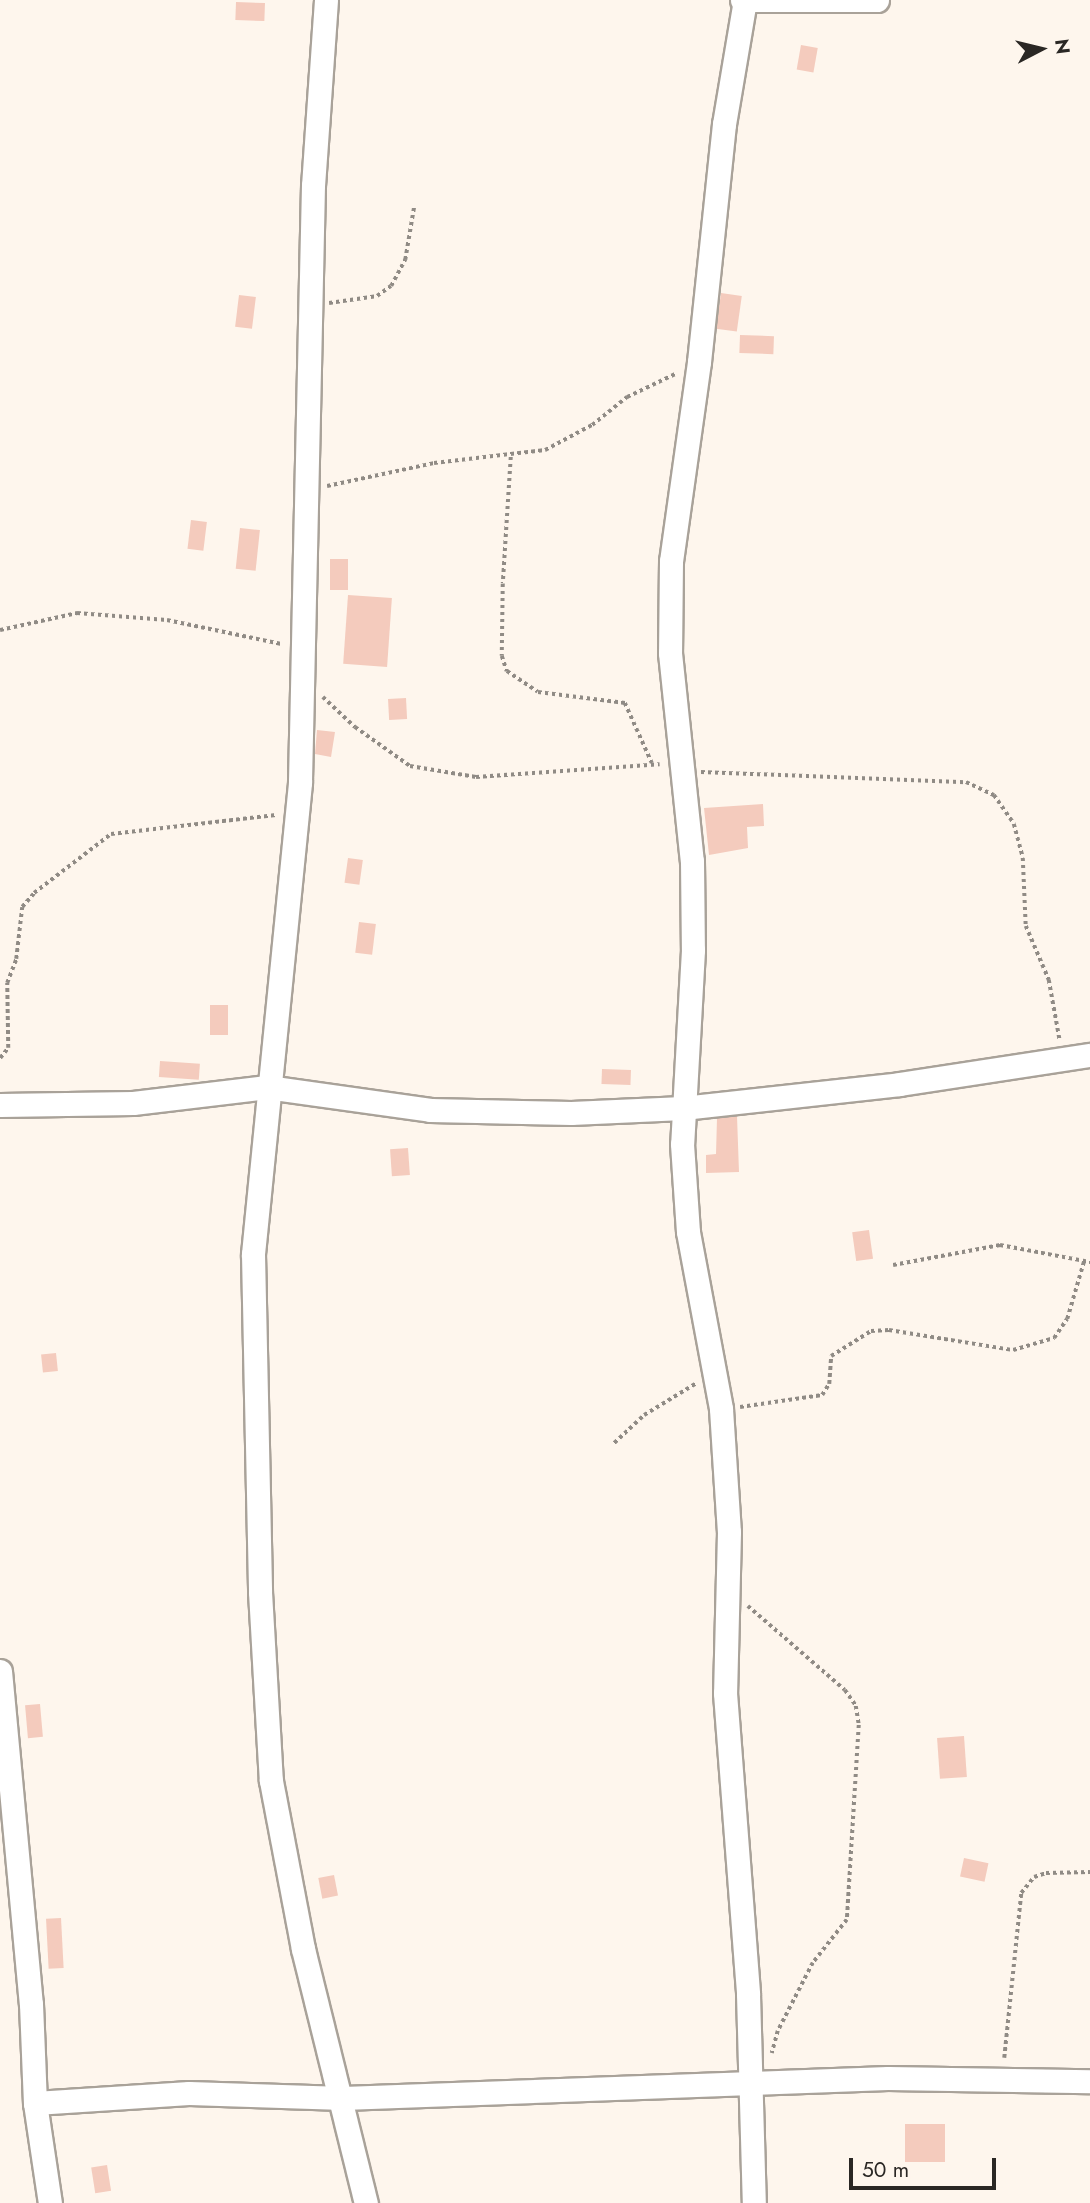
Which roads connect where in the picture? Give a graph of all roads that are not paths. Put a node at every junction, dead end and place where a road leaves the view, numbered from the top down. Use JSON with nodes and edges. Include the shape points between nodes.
{"nodes":[{"id":1,"x":326,"y":0,"type":"edge"},
{"id":2,"x":744,"y":0,"type":"edge"},
{"id":3,"x":877,"y":0,"type":"edge"},
{"id":4,"x":1090,"y":1055,"type":"edge"},
{"id":5,"x":267,"y":1087,"type":"junction"},
{"id":6,"x":0,"y":1105,"type":"edge"},
{"id":7,"x":683,"y":1108,"type":"junction"},
{"id":8,"x":0,"y":1671,"type":"edge"},
{"id":9,"x":1090,"y":2081,"type":"edge"},
{"id":10,"x":759,"y":2082,"type":"junction"},
{"id":11,"x":343,"y":2098,"type":"junction"},
{"id":12,"x":35,"y":2103,"type":"junction"},
{"id":13,"x":50,"y":2203,"type":"edge"},
{"id":14,"x":366,"y":2203,"type":"edge"},
{"id":15,"x":754,"y":2203,"type":"edge"}],
"edges":[{"from":1,"to":5,"type":"street","via":[[313,185],[298,813]]},
{"from":2,"to":3,"type":"street"},
{"from":2,"to":7,"type":"street","via":[[724,124],[699,362],[671,561],[670,653],[692,861],[693,950]]},
{"from":4,"to":7,"type":"street","via":[[900,1084]]},
{"from":5,"to":6,"type":"street","via":[[133,1103]]},
{"from":5,"to":7,"type":"street","via":[[374,1104],[471,1112]]},
{"from":5,"to":11,"type":"street","via":[[253,1254],[260,1592],[271,1781],[303,1950]]},
{"from":7,"to":10,"type":"street","via":[[688,1232],[721,1409],[729,1588],[725,1693]]},
{"from":8,"to":12,"type":"street","via":[[26,1936]]},
{"from":9,"to":10,"type":"street","via":[[1003,2077]]},
{"from":10,"to":11,"type":"street"},
{"from":10,"to":15,"type":"street"},
{"from":11,"to":12,"type":"street","via":[[189,2093]]},
{"from":11,"to":14,"type":"street"},
{"from":12,"to":13,"type":"street"}]}
